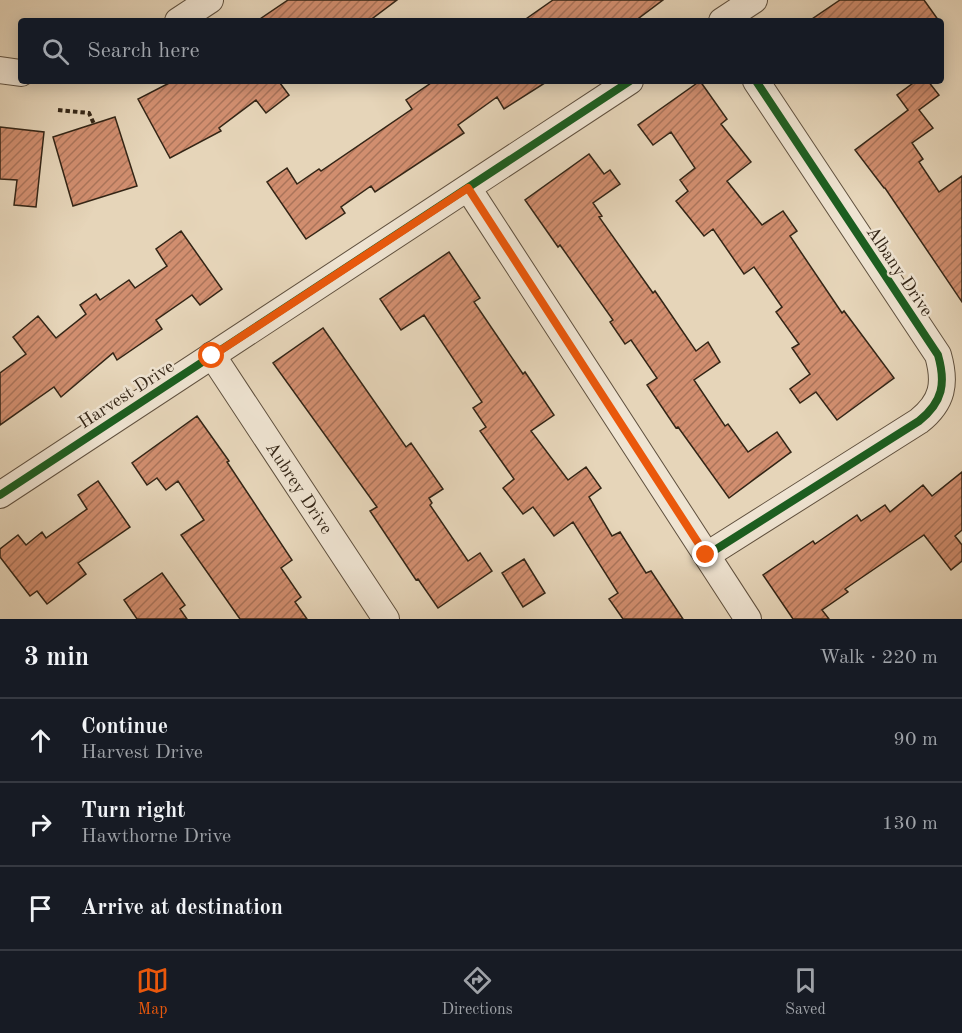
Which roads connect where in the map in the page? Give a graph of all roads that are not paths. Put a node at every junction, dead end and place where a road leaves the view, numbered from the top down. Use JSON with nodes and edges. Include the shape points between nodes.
{"nodes":[{"id":1,"x":210,"y":0,"type":"edge"},
{"id":2,"x":754,"y":0,"type":"edge"},
{"id":3,"x":183,"y":18,"type":"edge"},
{"id":4,"x":727,"y":18,"type":"edge"},
{"id":5,"x":0,"y":70,"type":"edge"},
{"id":6,"x":18,"y":73,"type":"edge"},
{"id":7,"x":625,"y":84,"type":"edge"},
{"id":8,"x":758,"y":84,"type":"edge"},
{"id":9,"x":468,"y":188,"type":"junction"},
{"id":10,"x":212,"y":356,"type":"junction"},
{"id":11,"x":0,"y":495,"type":"edge"},
{"id":12,"x":706,"y":555,"type":"junction"},
{"id":13,"x":386,"y":619,"type":"edge"},
{"id":14,"x":748,"y":619,"type":"edge"}],
"edges":[{"from":1,"to":3,"type":"street"},
{"from":2,"to":4,"type":"street"},
{"from":5,"to":6,"type":"street"},
{"from":7,"to":9,"type":"street","name":"Harvest Drive"},
{"from":8,"to":12,"type":"street","name":"Albany Drive","via":[[938,355],[942,388],[937,402],[919,421]]},
{"from":9,"to":10,"type":"street","name":"Harvest Drive"},
{"from":9,"to":12,"type":"street"},
{"from":10,"to":11,"type":"street","name":"Harvest Drive"},
{"from":10,"to":13,"type":"street","name":"Aubrey Drive"},
{"from":12,"to":14,"type":"street"}]}
